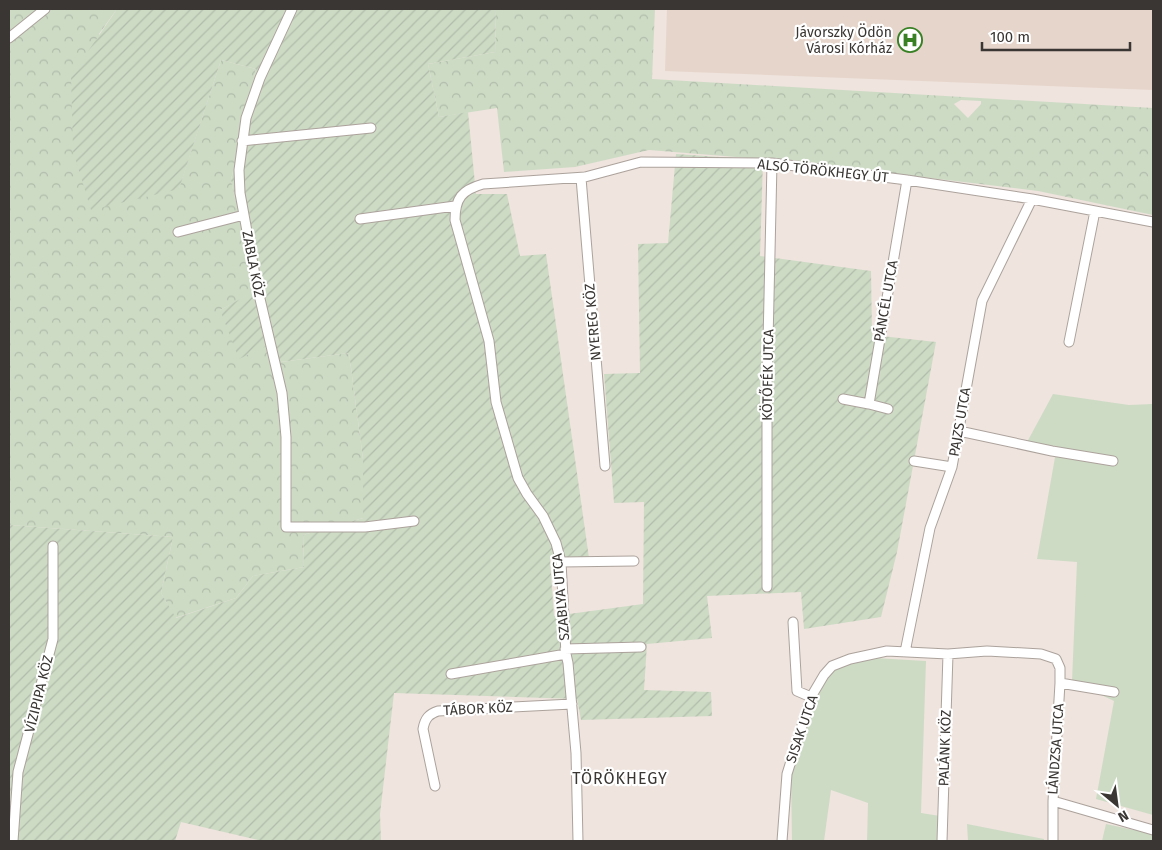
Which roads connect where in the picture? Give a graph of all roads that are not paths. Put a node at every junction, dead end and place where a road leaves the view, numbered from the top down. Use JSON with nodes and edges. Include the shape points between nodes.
{"nodes":[{"id":1,"x":45,"y":9,"type":"edge"},
{"id":2,"x":292,"y":9,"type":"edge"},
{"id":3,"x":9,"y":38,"type":"edge"},
{"id":4,"x":370,"y":128,"type":"dead end"},
{"id":5,"x":242,"y":141,"type":"junction"},
{"id":6,"x":772,"y":163,"type":"junction"},
{"id":7,"x":581,"y":178,"type":"junction"},
{"id":8,"x":907,"y":180,"type":"junction"},
{"id":9,"x":1032,"y":199,"type":"junction"},
{"id":10,"x":455,"y":206,"type":"junction"},
{"id":11,"x":1095,"y":211,"type":"junction"},
{"id":12,"x":244,"y":215,"type":"junction"},
{"id":13,"x":360,"y":219,"type":"dead end"},
{"id":14,"x":1153,"y":222,"type":"edge"},
{"id":15,"x":178,"y":232,"type":"dead end"},
{"id":16,"x":1069,"y":342,"type":"dead end"},
{"id":17,"x":844,"y":399,"type":"dead end"},
{"id":18,"x":869,"y":404,"type":"junction"},
{"id":19,"x":888,"y":409,"type":"dead end"},
{"id":20,"x":959,"y":431,"type":"junction"},
{"id":21,"x":914,"y":461,"type":"dead end"},
{"id":22,"x":1113,"y":461,"type":"dead end"},
{"id":23,"x":605,"y":466,"type":"dead end"},
{"id":24,"x":952,"y":467,"type":"junction"},
{"id":25,"x":414,"y":521,"type":"dead end"},
{"id":26,"x":53,"y":546,"type":"dead end"},
{"id":27,"x":634,"y":561,"type":"dead end"},
{"id":28,"x":561,"y":562,"type":"junction"},
{"id":29,"x":767,"y":587,"type":"dead end"},
{"id":30,"x":793,"y":622,"type":"dead end"},
{"id":31,"x":641,"y":647,"type":"dead end"},
{"id":32,"x":566,"y":652,"type":"junction"},
{"id":33,"x":905,"y":652,"type":"junction"},
{"id":34,"x":948,"y":654,"type":"junction"},
{"id":35,"x":1056,"y":659,"type":"joint"},
{"id":36,"x":451,"y":674,"type":"dead end"},
{"id":37,"x":1060,"y":683,"type":"junction"},
{"id":38,"x":1114,"y":692,"type":"dead end"},
{"id":39,"x":811,"y":697,"type":"junction"},
{"id":40,"x":572,"y":704,"type":"junction"},
{"id":41,"x":435,"y":786,"type":"dead end"},
{"id":42,"x":1053,"y":802,"type":"junction"},
{"id":43,"x":1153,"y":830,"type":"edge"},
{"id":44,"x":13,"y":841,"type":"edge"},
{"id":45,"x":578,"y":841,"type":"edge"},
{"id":46,"x":782,"y":841,"type":"edge"},
{"id":47,"x":942,"y":841,"type":"edge"},
{"id":48,"x":1053,"y":841,"type":"edge"}],
"edges":[{"from":1,"to":3,"type":"street"},
{"from":2,"to":5,"type":"street","name":"ZABLA KÖZ","via":[[260,78]]},
{"from":4,"to":5,"type":"street"},
{"from":5,"to":12,"type":"street","name":"ZABLA KÖZ","via":[[239,170]]},
{"from":6,"to":7,"type":"street","name":"ALSÓ TÖRÖKHEGY ÚT","via":[[641,162]]},
{"from":6,"to":8,"type":"street","name":"ALSÓ TÖRÖKHEGY ÚT"},
{"from":6,"to":29,"type":"street","name":"KÖTŐFÉK UTCA"},
{"from":7,"to":10,"type":"street","name":"ALSÓ TÖRÖKHEGY ÚT","via":[[483,184],[461,195]]},
{"from":7,"to":23,"type":"street","name":"NYEREG KÖZ"},
{"from":8,"to":9,"type":"street","name":"ALSÓ TÖRÖKHEGY ÚT"},
{"from":8,"to":18,"type":"street","name":"PÁNCÉL UTCA"},
{"from":9,"to":11,"type":"street","name":"ALSÓ TÖRÖKHEGY ÚT"},
{"from":9,"to":20,"type":"street","name":"PAJZS UTCA","via":[[982,301]]},
{"from":10,"to":13,"type":"street"},
{"from":10,"to":28,"type":"street","name":"SZABLYA UTCA","via":[[455,220],[488,341],[496,402],[518,478],[543,516]]},
{"from":11,"to":14,"type":"street","name":"ALSÓ TÖRÖKHEGY ÚT"},
{"from":11,"to":16,"type":"street"},
{"from":12,"to":15,"type":"street"},
{"from":12,"to":25,"type":"street","name":"ZABLA KÖZ","via":[[282,393],[286,437],[286,527],[365,527]]},
{"from":17,"to":18,"type":"street"},
{"from":18,"to":19,"type":"street"},
{"from":20,"to":22,"type":"street"},
{"from":20,"to":24,"type":"street","name":"PAJZS UTCA"},
{"from":21,"to":24,"type":"street"},
{"from":24,"to":33,"type":"street","name":"PAJZS UTCA","via":[[930,528]]},
{"from":26,"to":44,"type":"street","name":"VÍZIPIPA KÖZ","via":[[53,639],[18,772]]},
{"from":27,"to":28,"type":"street"},
{"from":28,"to":32,"type":"street","name":"SZABLYA UTCA"},
{"from":30,"to":39,"type":"street","via":[[797,691]]},
{"from":31,"to":32,"type":"street"},
{"from":32,"to":36,"type":"street"},
{"from":32,"to":40,"type":"street","name":"SZABLYA UTCA"},
{"from":33,"to":34,"type":"street","name":"SISAK UTCA"},
{"from":33,"to":39,"type":"street","name":"SISAK UTCA","via":[[887,651],[840,661],[824,675]]},
{"from":34,"to":35,"type":"street","name":"SISAK UTCA","via":[[987,651],[1041,654]]},
{"from":34,"to":47,"type":"street","name":"PALÁNK KÖZ"},
{"from":35,"to":37,"type":"street","name":"LÁNDZSA UTCA"},
{"from":37,"to":38,"type":"street"},
{"from":37,"to":42,"type":"street","name":"LÁNDZSA UTCA"},
{"from":39,"to":46,"type":"street","name":"SISAK UTCA","via":[[786,774]]},
{"from":40,"to":41,"type":"street","name":"TÁBOR KÖZ","via":[[430,714],[424,729]]},
{"from":40,"to":45,"type":"street","name":"SZABLYA UTCA"},
{"from":42,"to":43,"type":"street"},
{"from":42,"to":48,"type":"street","name":"LÁNDZSA UTCA"}]}
